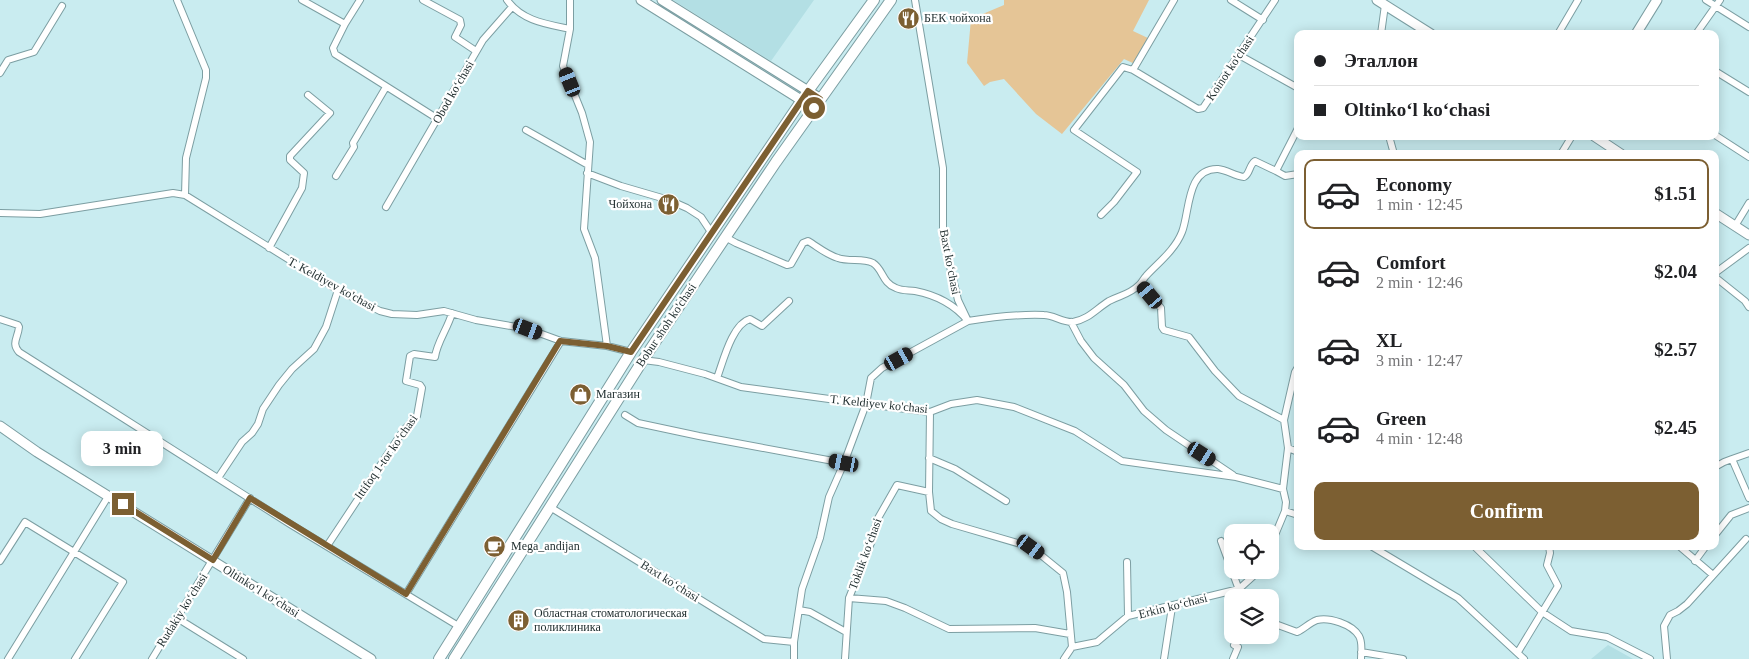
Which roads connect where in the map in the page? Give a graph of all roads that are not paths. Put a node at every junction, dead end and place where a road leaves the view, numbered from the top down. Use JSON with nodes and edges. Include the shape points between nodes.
{"nodes":[{"id":1,"x":177,"y":0,"type":"edge"},
{"id":2,"x":302,"y":0,"type":"edge"},
{"id":3,"x":360,"y":0,"type":"edge"},
{"id":4,"x":423,"y":0,"type":"edge"},
{"id":5,"x":507,"y":0,"type":"edge"},
{"id":6,"x":570,"y":0,"type":"edge"},
{"id":7,"x":641,"y":0,"type":"edge"},
{"id":8,"x":662,"y":0,"type":"edge"},
{"id":9,"x":874,"y":0,"type":"edge"},
{"id":10,"x":891,"y":0,"type":"edge"},
{"id":11,"x":915,"y":0,"type":"edge"},
{"id":12,"x":1174,"y":0,"type":"edge"},
{"id":13,"x":1231,"y":0,"type":"edge"},
{"id":14,"x":1275,"y":0,"type":"edge"},
{"id":15,"x":1578,"y":0,"type":"edge"},
{"id":16,"x":1657,"y":0,"type":"edge"},
{"id":17,"x":1706,"y":0,"type":"edge"},
{"id":18,"x":1720,"y":0,"type":"edge"},
{"id":19,"x":1381,"y":2,"type":"edge"},
{"id":20,"x":62,"y":6,"type":"dead end"},
{"id":21,"x":1716,"y":6,"type":"junction"},
{"id":22,"x":512,"y":7,"type":"junction"},
{"id":23,"x":1263,"y":20,"type":"junction"},
{"id":24,"x":345,"y":24,"type":"junction"},
{"id":25,"x":1749,"y":27,"type":"edge"},
{"id":26,"x":570,"y":28,"type":"junction"},
{"id":27,"x":1381,"y":30,"type":"edge"},
{"id":28,"x":1424,"y":30,"type":"edge"},
{"id":29,"x":1560,"y":30,"type":"edge"},
{"id":30,"x":1638,"y":30,"type":"edge"},
{"id":31,"x":1699,"y":30,"type":"edge"},
{"id":32,"x":476,"y":51,"type":"junction"},
{"id":33,"x":1239,"y":56,"type":"junction"},
{"id":34,"x":1133,"y":70,"type":"junction"},
{"id":35,"x":0,"y":73,"type":"edge"},
{"id":36,"x":1719,"y":73,"type":"edge"},
{"id":37,"x":1294,"y":86,"type":"edge"},
{"id":38,"x":386,"y":87,"type":"junction"},
{"id":39,"x":808,"y":91,"type":"junction"},
{"id":40,"x":1749,"y":92,"type":"edge"},
{"id":41,"x":308,"y":95,"type":"dead end"},
{"id":42,"x":802,"y":100,"type":"junction"},
{"id":43,"x":817,"y":103,"type":"junction"},
{"id":44,"x":438,"y":118,"type":"junction"},
{"id":45,"x":526,"y":130,"type":"dead end"},
{"id":46,"x":1294,"y":136,"type":"edge"},
{"id":47,"x":1719,"y":137,"type":"edge"},
{"id":48,"x":1600,"y":140,"type":"edge"},
{"id":49,"x":1615,"y":150,"type":"edge"},
{"id":50,"x":1749,"y":156,"type":"edge"},
{"id":51,"x":588,"y":165,"type":"junction"},
{"id":52,"x":1276,"y":172,"type":"junction"},
{"id":53,"x":587,"y":173,"type":"junction"},
{"id":54,"x":1294,"y":175,"type":"edge"},
{"id":55,"x":336,"y":176,"type":"dead end"},
{"id":56,"x":185,"y":195,"type":"junction"},
{"id":57,"x":1749,"y":203,"type":"edge"},
{"id":58,"x":386,"y":207,"type":"dead end"},
{"id":59,"x":0,"y":213,"type":"edge"},
{"id":60,"x":1101,"y":215,"type":"dead end"},
{"id":61,"x":1719,"y":216,"type":"edge"},
{"id":62,"x":1735,"y":226,"type":"junction"},
{"id":63,"x":711,"y":232,"type":"junction"},
{"id":64,"x":1749,"y":235,"type":"edge"},
{"id":65,"x":725,"y":237,"type":"junction"},
{"id":66,"x":269,"y":248,"type":"junction"},
{"id":67,"x":1749,"y":248,"type":"edge"},
{"id":68,"x":1719,"y":270,"type":"edge"},
{"id":69,"x":1719,"y":280,"type":"edge"},
{"id":70,"x":1140,"y":284,"type":"junction"},
{"id":71,"x":338,"y":290,"type":"junction"},
{"id":72,"x":789,"y":301,"type":"dead end"},
{"id":73,"x":1749,"y":307,"type":"edge"},
{"id":74,"x":452,"y":313,"type":"junction"},
{"id":75,"x":0,"y":319,"type":"edge"},
{"id":76,"x":968,"y":321,"type":"junction"},
{"id":77,"x":1071,"y":322,"type":"junction"},
{"id":78,"x":560,"y":341,"type":"junction"},
{"id":79,"x":607,"y":346,"type":"junction"},
{"id":80,"x":631,"y":352,"type":"junction"},
{"id":81,"x":643,"y":360,"type":"junction"},
{"id":82,"x":1294,"y":376,"type":"edge"},
{"id":83,"x":717,"y":378,"type":"junction"},
{"id":84,"x":866,"y":404,"type":"junction"},
{"id":85,"x":930,"y":412,"type":"junction"},
{"id":86,"x":624,"y":415,"type":"dead end"},
{"id":87,"x":1284,"y":420,"type":"junction"},
{"id":88,"x":0,"y":427,"type":"edge"},
{"id":89,"x":1288,"y":448,"type":"junction"},
{"id":90,"x":1294,"y":450,"type":"edge"},
{"id":91,"x":1749,"y":453,"type":"edge"},
{"id":92,"x":929,"y":458,"type":"junction"},
{"id":93,"x":1732,"y":459,"type":"junction"},
{"id":94,"x":844,"y":463,"type":"junction"},
{"id":95,"x":1719,"y":465,"type":"edge"},
{"id":96,"x":1236,"y":477,"type":"junction"},
{"id":97,"x":218,"y":478,"type":"junction"},
{"id":98,"x":1283,"y":489,"type":"junction"},
{"id":99,"x":928,"y":492,"type":"junction"},
{"id":100,"x":108,"y":495,"type":"junction"},
{"id":101,"x":250,"y":498,"type":"junction"},
{"id":102,"x":1749,"y":498,"type":"edge"},
{"id":103,"x":1006,"y":501,"type":"dead end"},
{"id":104,"x":550,"y":507,"type":"junction"},
{"id":105,"x":1749,"y":508,"type":"edge"},
{"id":106,"x":1285,"y":511,"type":"junction"},
{"id":107,"x":1294,"y":514,"type":"edge"},
{"id":108,"x":1279,"y":525,"type":"edge"},
{"id":109,"x":1719,"y":530,"type":"edge"},
{"id":110,"x":1746,"y":539,"type":"dead end"},
{"id":111,"x":1221,"y":541,"type":"dead end"},
{"id":112,"x":326,"y":546,"type":"junction"},
{"id":113,"x":1378,"y":550,"type":"edge"},
{"id":114,"x":1478,"y":550,"type":"edge"},
{"id":115,"x":1550,"y":550,"type":"edge"},
{"id":116,"x":1683,"y":550,"type":"edge"},
{"id":117,"x":1703,"y":550,"type":"edge"},
{"id":118,"x":73,"y":552,"type":"junction"},
{"id":119,"x":213,"y":560,"type":"junction"},
{"id":120,"x":1695,"y":561,"type":"junction"},
{"id":121,"x":0,"y":562,"type":"edge"},
{"id":122,"x":1127,"y":562,"type":"dead end"},
{"id":123,"x":1713,"y":575,"type":"junction"},
{"id":124,"x":1250,"y":579,"type":"edge"},
{"id":125,"x":1239,"y":589,"type":"joint"},
{"id":126,"x":1224,"y":593,"type":"edge"},
{"id":127,"x":406,"y":594,"type":"junction"},
{"id":128,"x":849,"y":598,"type":"junction"},
{"id":129,"x":1172,"y":607,"type":"junction"},
{"id":130,"x":799,"y":610,"type":"junction"},
{"id":131,"x":1542,"y":612,"type":"junction"},
{"id":132,"x":1128,"y":616,"type":"junction"},
{"id":133,"x":177,"y":618,"type":"junction"},
{"id":134,"x":1279,"y":625,"type":"edge"},
{"id":135,"x":460,"y":627,"type":"junction"},
{"id":136,"x":846,"y":632,"type":"junction"},
{"id":137,"x":1070,"y":634,"type":"junction"},
{"id":138,"x":794,"y":642,"type":"junction"},
{"id":139,"x":1235,"y":644,"type":"edge"},
{"id":140,"x":1072,"y":647,"type":"junction"},
{"id":141,"x":1518,"y":652,"type":"junction"},
{"id":142,"x":1361,"y":655,"type":"edge"},
{"id":143,"x":8,"y":659,"type":"edge"},
{"id":144,"x":75,"y":659,"type":"edge"},
{"id":145,"x":152,"y":659,"type":"edge"},
{"id":146,"x":243,"y":659,"type":"edge"},
{"id":147,"x":371,"y":659,"type":"edge"},
{"id":148,"x":439,"y":659,"type":"edge"},
{"id":149,"x":454,"y":659,"type":"edge"},
{"id":150,"x":794,"y":659,"type":"edge"},
{"id":151,"x":845,"y":659,"type":"edge"},
{"id":152,"x":1064,"y":659,"type":"edge"},
{"id":153,"x":1164,"y":659,"type":"edge"},
{"id":154,"x":1233,"y":659,"type":"edge"},
{"id":155,"x":1404,"y":659,"type":"edge"},
{"id":156,"x":1524,"y":659,"type":"edge"},
{"id":157,"x":1650,"y":659,"type":"edge"},
{"id":158,"x":1667,"y":659,"type":"edge"}],
"edges":[{"from":1,"to":56,"type":"street","via":[[206,70],[186,158]]},
{"from":2,"to":24,"type":"street"},
{"from":3,"to":24,"type":"street"},
{"from":4,"to":32,"type":"street","name":"Obod koʻchasi","via":[[460,20],[455,37]]},
{"from":5,"to":22,"type":"street"},
{"from":6,"to":26,"type":"street"},
{"from":7,"to":42,"type":"main road"},
{"from":8,"to":39,"type":"main road"},
{"from":9,"to":39,"type":"main road","name":"Bobur shoh ko'chasi"},
{"from":10,"to":43,"type":"main road","name":"Bobur shoh ko'chasi"},
{"from":11,"to":76,"type":"street","name":"Baxt koʻchasi","via":[[943,168],[942,237],[958,300]]},
{"from":12,"to":34,"type":"street"},
{"from":13,"to":23,"type":"street"},
{"from":14,"to":23,"type":"street","name":"Koinot ko'chasi"},
{"from":15,"to":29,"type":"street"},
{"from":16,"to":30,"type":"main road"},
{"from":17,"to":21,"type":"street"},
{"from":18,"to":21,"type":"street"},
{"from":19,"to":27,"type":"street"},
{"from":19,"to":28,"type":"main road"},
{"from":20,"to":35,"type":"street","via":[[34,52],[8,60]]},
{"from":21,"to":25,"type":"street"},
{"from":21,"to":31,"type":"street"},
{"from":22,"to":26,"type":"street","via":[[535,22]]},
{"from":22,"to":32,"type":"street"},
{"from":23,"to":33,"type":"street","name":"Koinot ko'chasi"},
{"from":24,"to":38,"type":"street","via":[[333,51]]},
{"from":26,"to":51,"type":"street","via":[[563,66],[590,142]]},
{"from":32,"to":44,"type":"street","name":"Obod koʻchasi"},
{"from":33,"to":34,"type":"street","name":"Koinot ko'chasi","via":[[1203,108],[1198,109]]},
{"from":33,"to":37,"type":"street"},
{"from":34,"to":60,"type":"street","via":[[1123,67],[1074,130],[1137,172]]},
{"from":36,"to":40,"type":"street"},
{"from":38,"to":44,"type":"street"},
{"from":38,"to":55,"type":"street"},
{"from":39,"to":42,"type":"main road","name":"Bobur shoh ko'chasi"},
{"from":39,"to":43,"type":"main road"},
{"from":41,"to":66,"type":"street","via":[[330,113],[290,156],[290,160],[304,173],[302,188]]},
{"from":42,"to":43,"type":"main road"},
{"from":42,"to":63,"type":"main road","name":"Bobur shoh ko'chasi"},
{"from":43,"to":65,"type":"main road","name":"Bobur shoh ko'chasi"},
{"from":44,"to":58,"type":"street","name":"Obod koʻchasi"},
{"from":45,"to":51,"type":"street"},
{"from":46,"to":52,"type":"street"},
{"from":47,"to":50,"type":"street"},
{"from":48,"to":49,"type":"main road"},
{"from":51,"to":53,"type":"street"},
{"from":52,"to":54,"type":"street","via":[[1284,176]]},
{"from":52,"to":70,"type":"street","via":[[1255,161],[1244,177],[1213,170],[1197,178],[1182,232],[1174,246]]},
{"from":53,"to":63,"type":"street","via":[[687,208],[701,216]]},
{"from":53,"to":79,"type":"street","via":[[584,229],[595,258]]},
{"from":56,"to":59,"type":"street","via":[[173,194],[40,214]]},
{"from":56,"to":66,"type":"street","name":"T. Keldiyev ko'chasi"},
{"from":57,"to":62,"type":"street"},
{"from":61,"to":62,"type":"main road"},
{"from":62,"to":64,"type":"main road"},
{"from":63,"to":80,"type":"main road","name":"Bobur shoh ko'chasi"},
{"from":65,"to":76,"type":"street","via":[[787,265],[808,241],[837,258],[872,263],[891,286],[947,302]]},
{"from":65,"to":81,"type":"main road","name":"Bobur shoh ko'chasi"},
{"from":66,"to":71,"type":"street","name":"T. Keldiyev ko'chasi"},
{"from":67,"to":68,"type":"street"},
{"from":69,"to":73,"type":"street"},
{"from":70,"to":77,"type":"street","via":[[1127,295],[1109,301],[1089,317]]},
{"from":70,"to":87,"type":"street","via":[[1160,308],[1164,330],[1189,337],[1239,396]]},
{"from":71,"to":74,"type":"street","name":"T. Keldiyev ko'chasi","via":[[392,314]]},
{"from":71,"to":97,"type":"street","via":[[326,327],[314,349],[279,385],[263,409],[258,424]]},
{"from":72,"to":83,"type":"street","via":[[762,326],[750,319],[744,322],[727,349]]},
{"from":74,"to":78,"type":"street","name":"T. Keldiyev ko'chasi","via":[[528,329]]},
{"from":74,"to":112,"type":"street","name":"Ittifoq 1-tor koʻchasi","via":[[446,332],[436,347],[435,357],[410,356],[406,380],[422,388],[417,416],[403,431]]},
{"from":75,"to":97,"type":"street","via":[[18,325],[15,348]]},
{"from":76,"to":77,"type":"street","via":[[999,316],[1046,315]]},
{"from":76,"to":84,"type":"street","via":[[882,368],[871,378]]},
{"from":77,"to":96,"type":"street","via":[[1094,358],[1124,385],[1144,411],[1166,430]]},
{"from":78,"to":79,"type":"street","name":"T. Keldiyev ko'chasi"},
{"from":78,"to":127,"type":"street"},
{"from":79,"to":80,"type":"street","name":"T. Keldiyev ko'chasi"},
{"from":80,"to":135,"type":"main road","name":"Bobur shoh ko'chasi"},
{"from":81,"to":83,"type":"street","name":"T. Keldiyev ko'chasi"},
{"from":81,"to":104,"type":"main road","name":"Bobur shoh ko'chasi"},
{"from":82,"to":87,"type":"street"},
{"from":83,"to":84,"type":"street","name":"T. Keldiyev ko'chasi","via":[[740,387]]},
{"from":84,"to":85,"type":"street","name":"T. Keldiyev ko'chasi"},
{"from":84,"to":94,"type":"street"},
{"from":85,"to":92,"type":"street"},
{"from":85,"to":96,"type":"street","name":"T. Keldiyev ko'chasi","via":[[951,404],[977,400],[1014,407],[1075,431],[1122,461]]},
{"from":86,"to":94,"type":"street","via":[[638,423]]},
{"from":87,"to":89,"type":"street"},
{"from":88,"to":100,"type":"main road","name":"Oltinkoʻl koʻchasi"},
{"from":89,"to":90,"type":"street"},
{"from":89,"to":98,"type":"street"},
{"from":91,"to":93,"type":"street"},
{"from":92,"to":99,"type":"street"},
{"from":92,"to":103,"type":"street","via":[[955,468]]},
{"from":93,"to":95,"type":"street"},
{"from":93,"to":102,"type":"street"},
{"from":94,"to":130,"type":"street","via":[[829,497]]},
{"from":96,"to":98,"type":"street","name":"T. Keldiyev ko'chasi"},
{"from":97,"to":101,"type":"street"},
{"from":98,"to":106,"type":"street"},
{"from":99,"to":128,"type":"street","name":"Toklik koʻchasi","via":[[900,485],[894,487],[877,520]]},
{"from":99,"to":137,"type":"street","via":[[931,511],[941,519],[1031,547],[1063,573]]},
{"from":100,"to":118,"type":"street"},
{"from":100,"to":119,"type":"main road","name":"Oltinkoʻl koʻchasi"},
{"from":101,"to":112,"type":"street"},
{"from":101,"to":119,"type":"street","name":"Rudakiy koʻchasi"},
{"from":104,"to":138,"type":"street","name":"Baxt koʻchasi","via":[[764,639]]},
{"from":104,"to":149,"type":"main road","name":"Bobur shoh ko'chasi"},
{"from":105,"to":109,"type":"street","via":[[1731,516]]},
{"from":106,"to":107,"type":"street"},
{"from":106,"to":108,"type":"street"},
{"from":110,"to":123,"type":"street"},
{"from":111,"to":125,"type":"street"},
{"from":112,"to":127,"type":"street"},
{"from":113,"to":141,"type":"street","via":[[1458,598]]},
{"from":114,"to":131,"type":"street"},
{"from":115,"to":131,"type":"street","via":[[1547,565],[1558,586]]},
{"from":116,"to":120,"type":"street"},
{"from":117,"to":120,"type":"street"},
{"from":118,"to":121,"type":"street","via":[[24,522]]},
{"from":118,"to":143,"type":"street"},
{"from":118,"to":144,"type":"street","via":[[122,582]]},
{"from":119,"to":133,"type":"street","name":"Rudakiy koʻchasi"},
{"from":119,"to":147,"type":"main road","name":"Oltinkoʻl koʻchasi"},
{"from":120,"to":123,"type":"street"},
{"from":122,"to":132,"type":"street"},
{"from":123,"to":158,"type":"street","via":[[1687,604],[1670,615],[1664,626]]},
{"from":124,"to":125,"type":"street","name":"Erkin koʻchasi"},
{"from":126,"to":129,"type":"street","name":"Erkin koʻchasi"},
{"from":127,"to":135,"type":"street"},
{"from":128,"to":136,"type":"street","name":"Toklik koʻchasi"},
{"from":128,"to":137,"type":"street","via":[[886,602],[949,629],[1035,628]]},
{"from":129,"to":132,"type":"street","name":"Erkin koʻchasi"},
{"from":129,"to":153,"type":"street"},
{"from":130,"to":136,"type":"street","via":[[810,612]]},
{"from":130,"to":138,"type":"street"},
{"from":131,"to":141,"type":"street"},
{"from":131,"to":157,"type":"street","via":[[1571,631],[1607,637]]},
{"from":132,"to":140,"type":"street","name":"Erkin koʻchasi","via":[[1097,642]]},
{"from":133,"to":145,"type":"street","name":"Rudakiy koʻchasi"},
{"from":133,"to":146,"type":"street"},
{"from":134,"to":142,"type":"street","via":[[1297,632],[1319,620],[1340,622],[1358,634]]},
{"from":135,"to":148,"type":"main road","name":"Bobur shoh ko'chasi"},
{"from":136,"to":151,"type":"street","name":"Toklik koʻchasi"},
{"from":137,"to":140,"type":"street"},
{"from":138,"to":150,"type":"street"},
{"from":139,"to":154,"type":"street","via":[[1238,647]]},
{"from":140,"to":152,"type":"street"},
{"from":141,"to":156,"type":"street"},
{"from":142,"to":155,"type":"street"}]}
